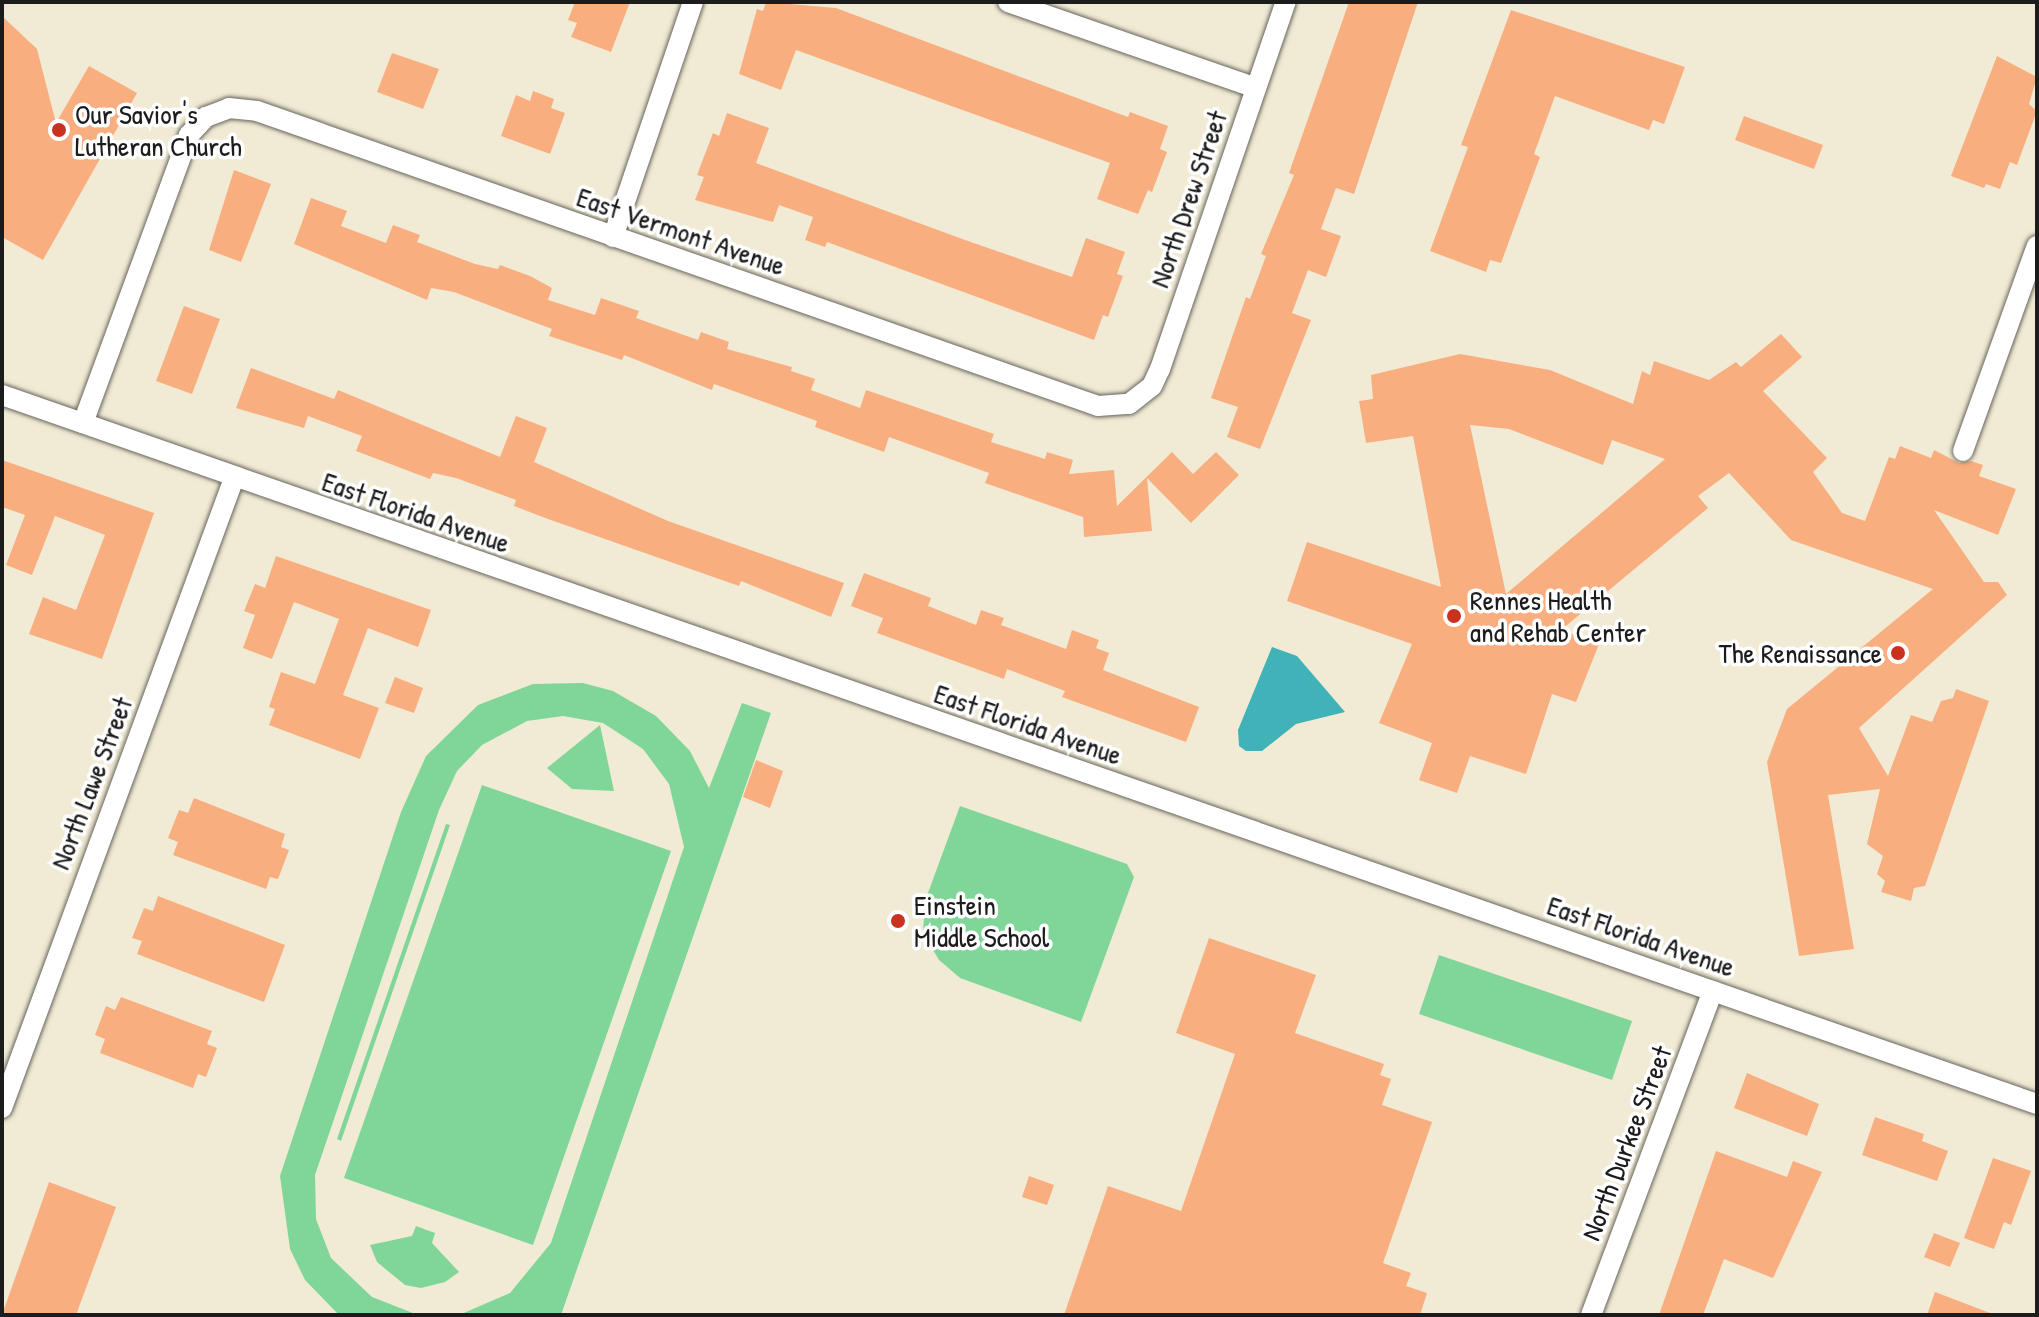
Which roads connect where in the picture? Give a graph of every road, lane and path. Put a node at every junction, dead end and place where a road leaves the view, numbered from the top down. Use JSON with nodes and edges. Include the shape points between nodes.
{"nodes":[{"id":1,"x":693,"y":2,"type":"edge"},
{"id":2,"x":1008,"y":2,"type":"edge"},
{"id":3,"x":1286,"y":2,"type":"edge"},
{"id":4,"x":1256,"y":88,"type":"junction"},
{"id":5,"x":613,"y":237,"type":"junction"},
{"id":6,"x":2037,"y":246,"type":"edge"},
{"id":7,"x":2,"y":395,"type":"edge"},
{"id":8,"x":1129,"y":404,"type":"joint"},
{"id":9,"x":83,"y":423,"type":"junction"},
{"id":10,"x":1963,"y":451,"type":"dead end"},
{"id":11,"x":234,"y":478,"type":"junction"},
{"id":12,"x":1713,"y":991,"type":"junction"},
{"id":13,"x":2037,"y":1104,"type":"edge"},
{"id":14,"x":2,"y":1108,"type":"edge"},
{"id":15,"x":1591,"y":1315,"type":"edge"}],
"edges":[{"from":1,"to":5,"type":"street"},
{"from":2,"to":4,"type":"street"},
{"from":3,"to":4,"type":"street","name":"North Drew Street"},
{"from":4,"to":8,"type":"street","name":"North Drew Street","via":[[1160,369],[1152,386]]},
{"from":5,"to":8,"type":"street","name":"East Vermont Avenue","via":[[1098,406]]},
{"from":5,"to":9,"type":"street","name":"East Vermont Avenue","via":[[257,111],[229,108],[189,135]]},
{"from":6,"to":10,"type":"street"},
{"from":7,"to":9,"type":"street","name":"East Florida Avenue"},
{"from":9,"to":11,"type":"street","name":"East Florida Avenue"},
{"from":11,"to":12,"type":"street","name":"East Florida Avenue"},
{"from":11,"to":14,"type":"street","name":"North Lawe Street"},
{"from":12,"to":13,"type":"street","name":"East Florida Avenue"},
{"from":12,"to":15,"type":"street","name":"North Durkee Street"}]}
